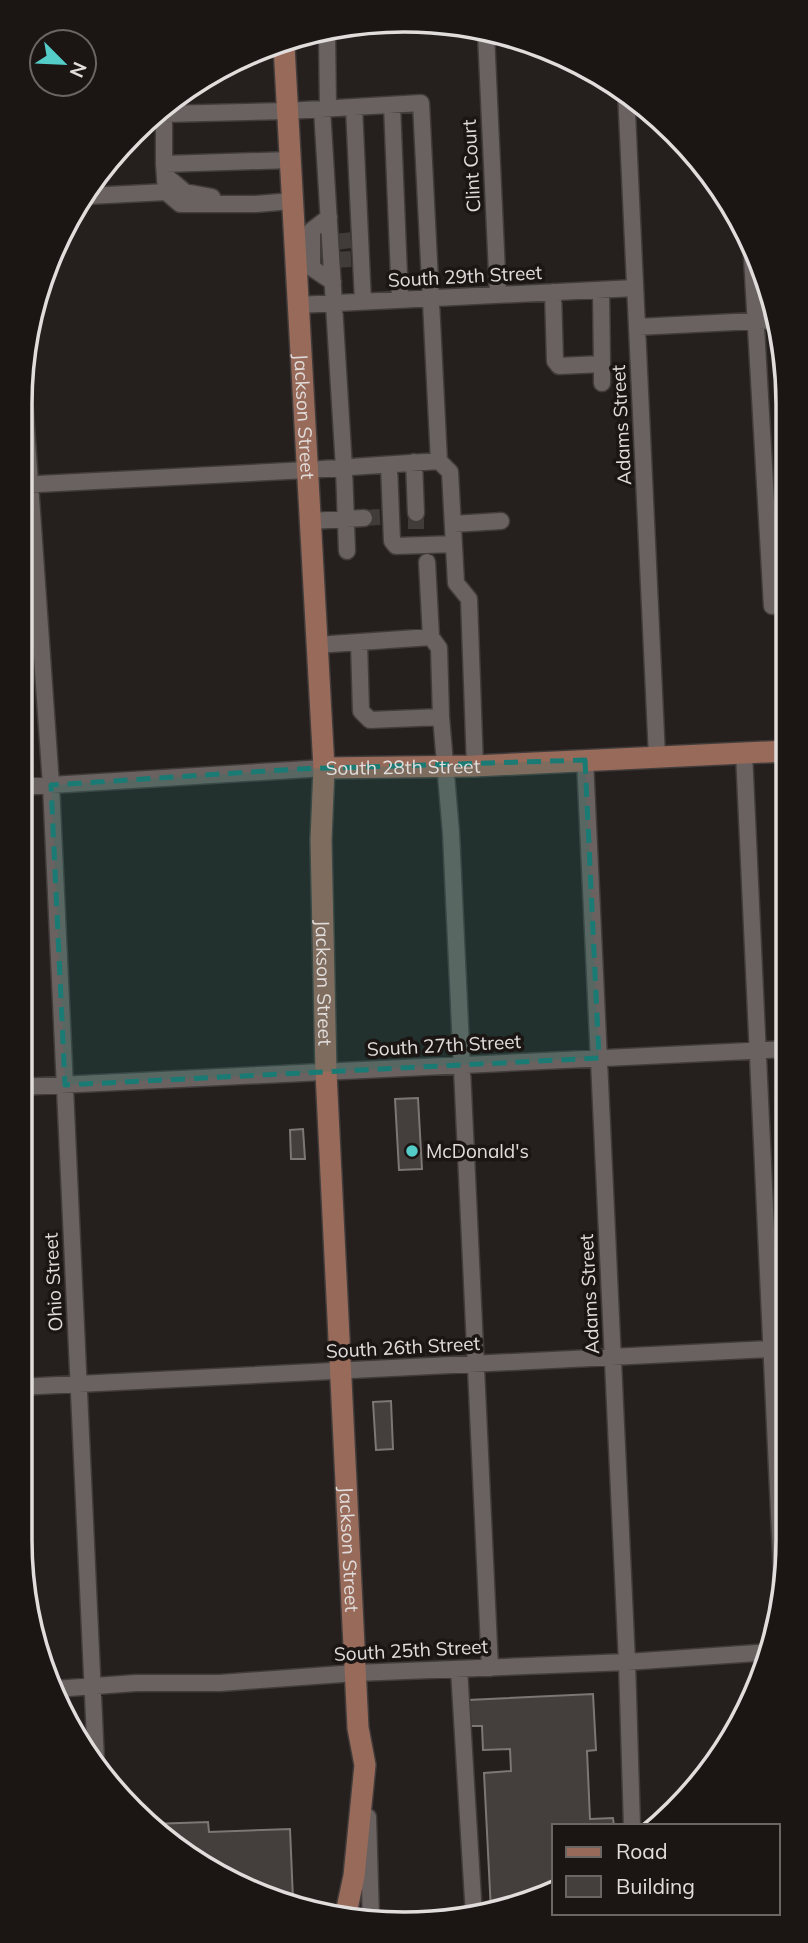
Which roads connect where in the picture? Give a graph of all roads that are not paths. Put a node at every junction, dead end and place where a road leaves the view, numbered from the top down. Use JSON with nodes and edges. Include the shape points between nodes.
{"nodes":[{"id":1,"x":327,"y":40,"type":"edge"},
{"id":2,"x":486,"y":41,"type":"edge"},
{"id":3,"x":284,"y":51,"type":"edge"},
{"id":4,"x":392,"y":105,"type":"junction"},
{"id":5,"x":627,"y":105,"type":"edge"},
{"id":6,"x":354,"y":107,"type":"junction"},
{"id":7,"x":325,"y":108,"type":"junction"},
{"id":8,"x":287,"y":111,"type":"junction"},
{"id":9,"x":170,"y":114,"type":"edge"},
{"id":10,"x":164,"y":119,"type":"edge"},
{"id":11,"x":290,"y":160,"type":"junction"},
{"id":12,"x":165,"y":169,"type":"junction"},
{"id":13,"x":166,"y":192,"type":"junction"},
{"id":14,"x":95,"y":196,"type":"edge"},
{"id":15,"x":292,"y":201,"type":"junction"},
{"id":16,"x":257,"y":204,"type":"junction"},
{"id":17,"x":329,"y":219,"type":"junction"},
{"id":18,"x":359,"y":221,"type":"junction"},
{"id":19,"x":345,"y":241,"type":"junction"},
{"id":20,"x":345,"y":259,"type":"junction"},
{"id":21,"x":753,"y":274,"type":"edge"},
{"id":22,"x":362,"y":277,"type":"junction"},
{"id":23,"x":333,"y":280,"type":"junction"},
{"id":24,"x":635,"y":288,"type":"junction"},
{"id":25,"x":601,"y":290,"type":"junction"},
{"id":26,"x":553,"y":292,"type":"junction"},
{"id":27,"x":498,"y":295,"type":"junction"},
{"id":28,"x":432,"y":298,"type":"junction"},
{"id":29,"x":400,"y":300,"type":"junction"},
{"id":30,"x":363,"y":302,"type":"junction"},
{"id":31,"x":335,"y":303,"type":"junction"},
{"id":32,"x":298,"y":305,"type":"junction"},
{"id":33,"x":767,"y":320,"type":"edge"},
{"id":34,"x":756,"y":321,"type":"junction"},
{"id":35,"x":637,"y":327,"type":"junction"},
{"id":36,"x":603,"y":364,"type":"junction"},
{"id":37,"x":602,"y":383,"type":"dead end"},
{"id":38,"x":439,"y":461,"type":"junction"},
{"id":39,"x":414,"y":462,"type":"junction"},
{"id":40,"x":388,"y":465,"type":"junction"},
{"id":41,"x":344,"y":468,"type":"junction"},
{"id":42,"x":307,"y":470,"type":"junction"},
{"id":43,"x":32,"y":484,"type":"edge"},
{"id":44,"x":416,"y":513,"type":"tunnel mouth"},
{"id":45,"x":364,"y":518,"type":"tunnel mouth"},
{"id":46,"x":346,"y":519,"type":"junction"},
{"id":47,"x":310,"y":521,"type":"junction"},
{"id":48,"x":501,"y":521,"type":"dead end"},
{"id":49,"x":453,"y":524,"type":"junction"},
{"id":50,"x":454,"y":544,"type":"junction"},
{"id":51,"x":347,"y":551,"type":"dead end"},
{"id":52,"x":427,"y":562,"type":"dead end"},
{"id":53,"x":32,"y":565,"type":"edge"},
{"id":54,"x":772,"y":606,"type":"dead end"},
{"id":55,"x":431,"y":637,"type":"junction"},
{"id":56,"x":359,"y":643,"type":"junction"},
{"id":57,"x":317,"y":645,"type":"junction"},
{"id":58,"x":441,"y":717,"type":"junction"},
{"id":59,"x":776,"y":751,"type":"edge"},
{"id":60,"x":744,"y":753,"type":"junction"},
{"id":61,"x":657,"y":757,"type":"junction"},
{"id":62,"x":585,"y":760,"type":"junction"},
{"id":63,"x":446,"y":766,"type":"junction"},
{"id":64,"x":475,"y":766,"type":"junction"},
{"id":65,"x":324,"y":768,"type":"junction"},
{"id":66,"x":51,"y":785,"type":"junction"},
{"id":67,"x":32,"y":786,"type":"edge"},
{"id":68,"x":776,"y":1049,"type":"edge"},
{"id":69,"x":758,"y":1050,"type":"junction"},
{"id":70,"x":599,"y":1058,"type":"junction"},
{"id":71,"x":461,"y":1065,"type":"junction"},
{"id":72,"x":326,"y":1072,"type":"junction"},
{"id":73,"x":65,"y":1085,"type":"junction"},
{"id":74,"x":32,"y":1086,"type":"edge"},
{"id":75,"x":776,"y":1295,"type":"edge"},
{"id":76,"x":776,"y":1349,"type":"edge"},
{"id":77,"x":613,"y":1357,"type":"junction"},
{"id":78,"x":475,"y":1364,"type":"junction"},
{"id":79,"x":341,"y":1371,"type":"junction"},
{"id":80,"x":79,"y":1384,"type":"junction"},
{"id":81,"x":32,"y":1386,"type":"edge"},
{"id":82,"x":759,"y":1653,"type":"edge"},
{"id":83,"x":627,"y":1662,"type":"junction"},
{"id":84,"x":490,"y":1668,"type":"junction"},
{"id":85,"x":459,"y":1669,"type":"junction"},
{"id":86,"x":356,"y":1673,"type":"junction"},
{"id":87,"x":93,"y":1686,"type":"junction"},
{"id":88,"x":63,"y":1688,"type":"edge"},
{"id":89,"x":95,"y":1748,"type":"edge"},
{"id":90,"x":365,"y":1765,"type":"junction"},
{"id":91,"x":632,"y":1824,"type":"edge"},
{"id":92,"x":473,"y":1905,"type":"edge"},
{"id":93,"x":347,"y":1907,"type":"edge"},
{"id":94,"x":371,"y":1910,"type":"edge"}],
"edges":[{"from":1,"to":7,"type":"street"},
{"from":2,"to":27,"type":"street","name":"Clint Court"},
{"from":3,"to":8,"type":"main road","name":"Jackson Street"},
{"from":4,"to":6,"type":"street"},
{"from":4,"to":28,"type":"street","via":[[421,103]]},
{"from":4,"to":29,"type":"street"},
{"from":5,"to":24,"type":"street","name":"Adams Street"},
{"from":6,"to":7,"type":"street"},
{"from":6,"to":18,"type":"street"},
{"from":7,"to":8,"type":"street"},
{"from":7,"to":17,"type":"street"},
{"from":8,"to":9,"type":"street"},
{"from":8,"to":11,"type":"main road","name":"Jackson Street"},
{"from":10,"to":12,"type":"street"},
{"from":11,"to":12,"type":"street"},
{"from":11,"to":15,"type":"main road","name":"Jackson Street"},
{"from":12,"to":13,"type":"street"},
{"from":12,"to":16,"type":"street","via":[[185,192],[244,197]]},
{"from":13,"to":14,"type":"street"},
{"from":13,"to":16,"type":"street","via":[[180,204]]},
{"from":15,"to":16,"type":"street"},
{"from":15,"to":32,"type":"main road","name":"Jackson Street"},
{"from":17,"to":18,"type":"street"},
{"from":17,"to":19,"type":"street"},
{"from":17,"to":23,"type":"street","via":[[312,230],[312,268]]},
{"from":18,"to":19,"type":"street"},
{"from":19,"to":20,"type":"street"},
{"from":19,"to":20,"type":"street"},
{"from":20,"to":22,"type":"street"},
{"from":20,"to":23,"type":"street"},
{"from":21,"to":34,"type":"street"},
{"from":22,"to":23,"type":"street"},
{"from":22,"to":30,"type":"street"},
{"from":23,"to":31,"type":"street"},
{"from":24,"to":25,"type":"street","name":"South 29th Street"},
{"from":24,"to":35,"type":"street","name":"Adams Street"},
{"from":25,"to":26,"type":"street","name":"South 29th Street"},
{"from":25,"to":36,"type":"street"},
{"from":26,"to":27,"type":"street","name":"South 29th Street"},
{"from":26,"to":36,"type":"street","via":[[555,361],[559,366]]},
{"from":27,"to":28,"type":"street","name":"South 29th Street"},
{"from":28,"to":29,"type":"street","name":"South 29th Street"},
{"from":28,"to":38,"type":"street"},
{"from":29,"to":30,"type":"street","name":"South 29th Street"},
{"from":30,"to":31,"type":"street","name":"South 29th Street"},
{"from":31,"to":32,"type":"street","name":"South 29th Street"},
{"from":31,"to":41,"type":"street"},
{"from":32,"to":42,"type":"main road","name":"Jackson Street"},
{"from":33,"to":34,"type":"street"},
{"from":34,"to":35,"type":"street"},
{"from":34,"to":54,"type":"street"},
{"from":35,"to":61,"type":"street","name":"Adams Street"},
{"from":36,"to":37,"type":"street"},
{"from":38,"to":39,"type":"street"},
{"from":38,"to":49,"type":"street","via":[[450,472]]},
{"from":39,"to":40,"type":"street"},
{"from":39,"to":44,"type":"street"},
{"from":40,"to":41,"type":"street"},
{"from":40,"to":50,"type":"street","via":[[386,517],[396,546],[416,541]]},
{"from":41,"to":42,"type":"street"},
{"from":41,"to":46,"type":"street"},
{"from":42,"to":43,"type":"street"},
{"from":42,"to":47,"type":"main road","name":"Jackson Street"},
{"from":45,"to":46,"type":"street"},
{"from":46,"to":47,"type":"street"},
{"from":46,"to":51,"type":"street"},
{"from":47,"to":57,"type":"main road","name":"Jackson Street"},
{"from":48,"to":49,"type":"street"},
{"from":49,"to":50,"type":"street"},
{"from":50,"to":64,"type":"street","via":[[456,583],[469,599]]},
{"from":52,"to":55,"type":"street"},
{"from":53,"to":66,"type":"street","name":"Ohio Street"},
{"from":55,"to":56,"type":"street"},
{"from":55,"to":58,"type":"street","via":[[439,648]]},
{"from":56,"to":57,"type":"street"},
{"from":56,"to":58,"type":"street","via":[[361,711],[370,720]]},
{"from":57,"to":65,"type":"main road","name":"Jackson Street"},
{"from":58,"to":63,"type":"street"},
{"from":59,"to":60,"type":"main road","name":"South 28th Street"},
{"from":60,"to":61,"type":"main road","name":"South 28th Street"},
{"from":60,"to":69,"type":"street"},
{"from":61,"to":62,"type":"main road","name":"South 28th Street"},
{"from":62,"to":64,"type":"main road","name":"South 28th Street"},
{"from":62,"to":70,"type":"street","name":"Adams Street"},
{"from":63,"to":64,"type":"main road","name":"South 28th Street"},
{"from":63,"to":65,"type":"main road","name":"South 28th Street"},
{"from":63,"to":71,"type":"street"},
{"from":65,"to":66,"type":"street","name":"South 28th Street"},
{"from":65,"to":72,"type":"main road","name":"Jackson Street"},
{"from":66,"to":67,"type":"street","name":"South 28th Street"},
{"from":66,"to":73,"type":"street","name":"Ohio Street"},
{"from":68,"to":69,"type":"street","name":"South 27th Street"},
{"from":69,"to":70,"type":"street","name":"South 27th Street"},
{"from":69,"to":75,"type":"street"},
{"from":70,"to":71,"type":"street","name":"South 27th Street"},
{"from":70,"to":77,"type":"street","name":"Adams Street"},
{"from":71,"to":72,"type":"street","name":"South 27th Street"},
{"from":71,"to":78,"type":"street"},
{"from":72,"to":73,"type":"street","name":"South 27th Street"},
{"from":72,"to":79,"type":"main road","name":"Jackson Street"},
{"from":73,"to":74,"type":"street","name":"South 27th Street"},
{"from":73,"to":80,"type":"street","name":"Ohio Street"},
{"from":76,"to":77,"type":"street","name":"South 26th Street"},
{"from":77,"to":78,"type":"street","name":"South 26th Street"},
{"from":77,"to":83,"type":"street","name":"Adams Street"},
{"from":78,"to":79,"type":"street","name":"South 26th Street"},
{"from":78,"to":84,"type":"street"},
{"from":79,"to":80,"type":"street","name":"South 26th Street"},
{"from":79,"to":86,"type":"main road","name":"Jackson Street"},
{"from":80,"to":81,"type":"street","name":"South 26th Street"},
{"from":80,"to":87,"type":"street","name":"Ohio Street"},
{"from":82,"to":83,"type":"street","name":"South 25th Street"},
{"from":83,"to":84,"type":"street","name":"South 25th Street"},
{"from":83,"to":91,"type":"street","name":"Adams Street"},
{"from":84,"to":85,"type":"street","name":"South 25th Street"},
{"from":85,"to":86,"type":"street","name":"South 25th Street"},
{"from":85,"to":92,"type":"street"},
{"from":86,"to":87,"type":"street","name":"South 25th Street"},
{"from":86,"to":90,"type":"main road","name":"Jackson Street"},
{"from":87,"to":88,"type":"street","name":"South 25th Street"},
{"from":87,"to":89,"type":"street","name":"Ohio Street"},
{"from":90,"to":93,"type":"main road"},
{"from":90,"to":94,"type":"street","name":"Jackson Street"}]}
